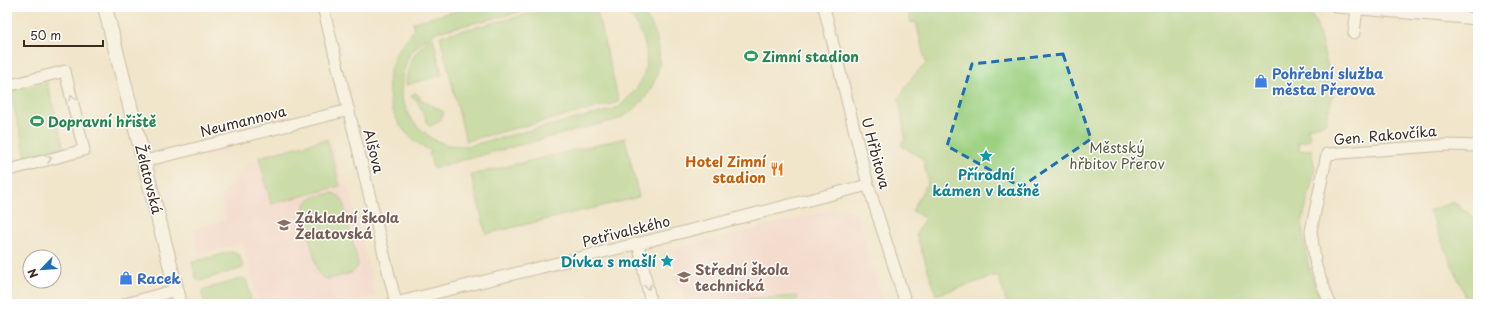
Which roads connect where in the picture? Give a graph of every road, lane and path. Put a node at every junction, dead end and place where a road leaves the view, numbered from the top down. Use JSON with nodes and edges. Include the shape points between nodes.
{"nodes":[{"id":1,"x":105,"y":7,"type":"edge"},
{"id":2,"x":324,"y":7,"type":"edge"},
{"id":3,"x":824,"y":7,"type":"edge"},
{"id":4,"x":1337,"y":7,"type":"edge"},
{"id":5,"x":1357,"y":8,"type":"edge"},
{"id":6,"x":1478,"y":19,"type":"edge"},
{"id":7,"x":1354,"y":33,"type":"dead end"},
{"id":8,"x":7,"y":86,"type":"edge"},
{"id":9,"x":349,"y":110,"type":"junction"},
{"id":10,"x":1478,"y":146,"type":"edge"},
{"id":11,"x":145,"y":161,"type":"junction"},
{"id":12,"x":14,"y":169,"type":"dead end"},
{"id":13,"x":868,"y":185,"type":"junction"},
{"id":14,"x":638,"y":243,"type":"junction"},
{"id":15,"x":176,"y":290,"type":"junction"},
{"id":16,"x":394,"y":303,"type":"edge"},
{"id":17,"x":125,"y":304,"type":"edge"},
{"id":18,"x":180,"y":304,"type":"edge"},
{"id":19,"x":651,"y":304,"type":"edge"},
{"id":20,"x":906,"y":304,"type":"edge"},
{"id":21,"x":1330,"y":304,"type":"edge"}],
"edges":[{"from":1,"to":11,"type":"main road","name":"Želatovská"},
{"from":2,"to":9,"type":"street","name":"Alšova"},
{"from":3,"to":13,"type":"street","name":"U Hřbitova"},
{"from":4,"to":5,"type":"street"},
{"from":5,"to":6,"type":"street"},
{"from":5,"to":7,"type":"street"},
{"from":12,"to":8,"type":"street","one_way":true,"via":[[84,150],[65,71]]},
{"from":9,"to":11,"type":"street","name":"Neumannova"},
{"from":9,"to":16,"type":"street","name":"Alšova"},
{"from":10,"to":21,"type":"street","name":"Gen. Rakovčíka","via":[[1446,145],[1327,154],[1311,231],[1316,267]]},
{"from":11,"to":15,"type":"main road","name":"Želatovská"},
{"from":13,"to":14,"type":"street","name":"Petřivalského"},
{"from":13,"to":20,"type":"street","name":"U Hřbitova"},
{"from":14,"to":16,"type":"street","name":"Petřivalského"},
{"from":14,"to":19,"type":"street","one_way":true},
{"from":15,"to":17,"type":"street"},
{"from":15,"to":18,"type":"main road","name":"Želatovská"}]}
